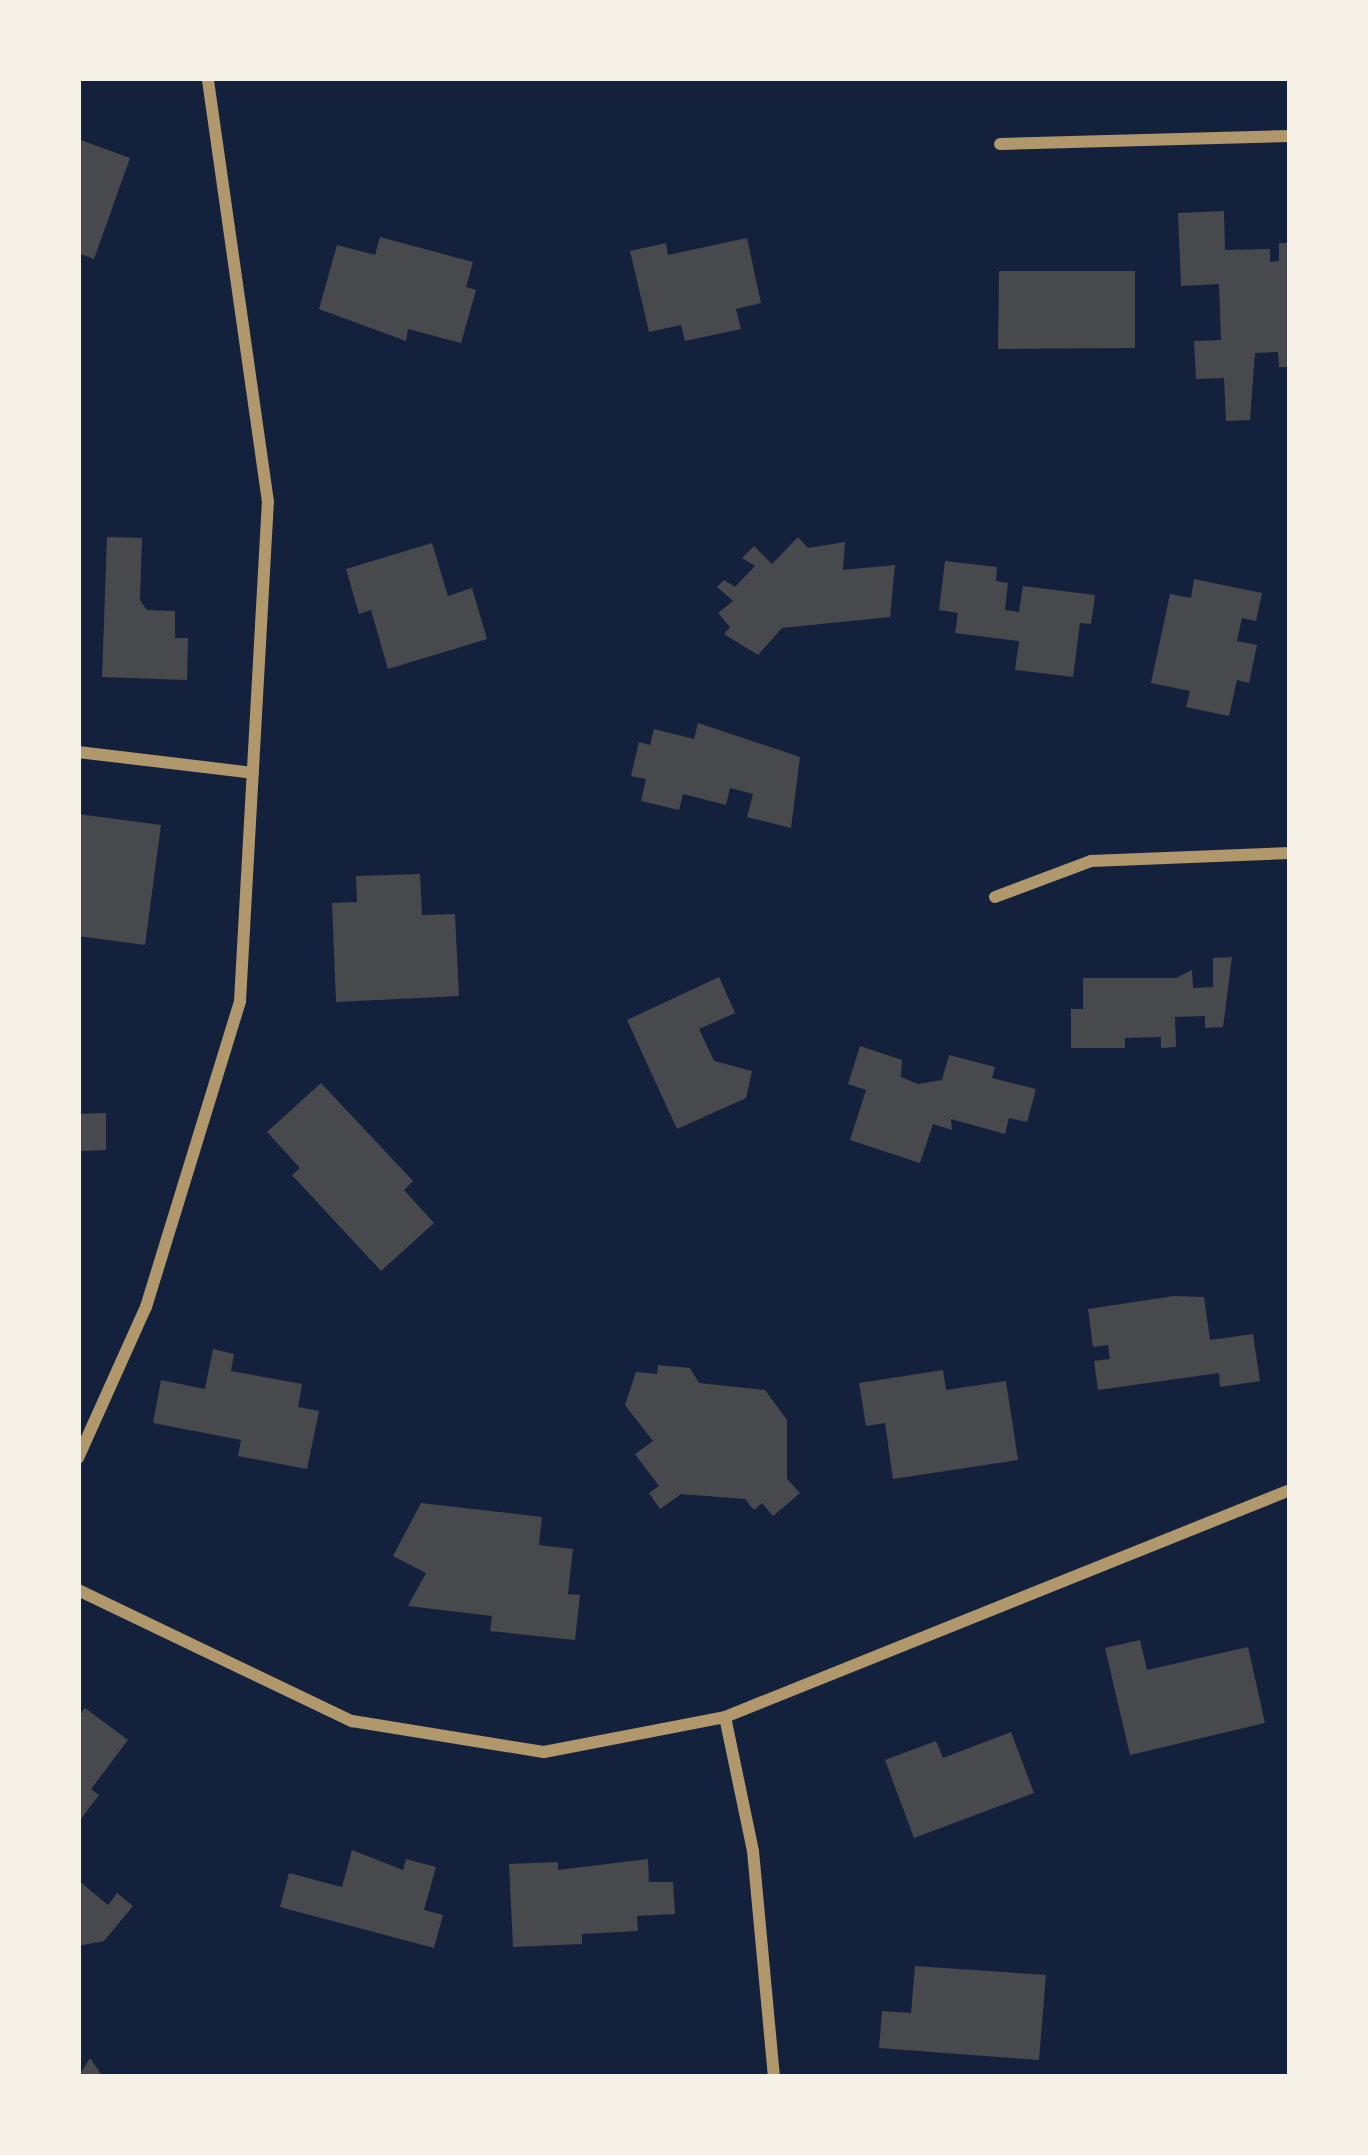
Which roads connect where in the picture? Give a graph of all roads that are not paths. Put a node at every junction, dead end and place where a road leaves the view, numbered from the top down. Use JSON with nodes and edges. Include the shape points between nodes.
{"nodes":[{"id":1,"x":208,"y":78,"type":"edge"},
{"id":2,"x":1290,"y":136,"type":"edge"},
{"id":3,"x":1000,"y":144,"type":"dead end"},
{"id":4,"x":78,"y":752,"type":"edge"},
{"id":5,"x":253,"y":773,"type":"junction"},
{"id":6,"x":1290,"y":853,"type":"edge"},
{"id":7,"x":995,"y":897,"type":"dead end"},
{"id":8,"x":78,"y":1458,"type":"edge"},
{"id":9,"x":1290,"y":1490,"type":"edge"},
{"id":10,"x":78,"y":1590,"type":"edge"},
{"id":11,"x":725,"y":1717,"type":"junction"},
{"id":12,"x":774,"y":2077,"type":"edge"}],
"edges":[{"from":1,"to":5,"type":"street","via":[[268,502]]},
{"from":2,"to":3,"type":"street"},
{"from":4,"to":5,"type":"street"},
{"from":5,"to":8,"type":"street","via":[[240,1001],[146,1306]]},
{"from":6,"to":7,"type":"street","via":[[1091,861]]},
{"from":9,"to":11,"type":"street"},
{"from":10,"to":11,"type":"street","via":[[352,1721],[544,1752]]},
{"from":11,"to":12,"type":"street","via":[[753,1851]]}]}
